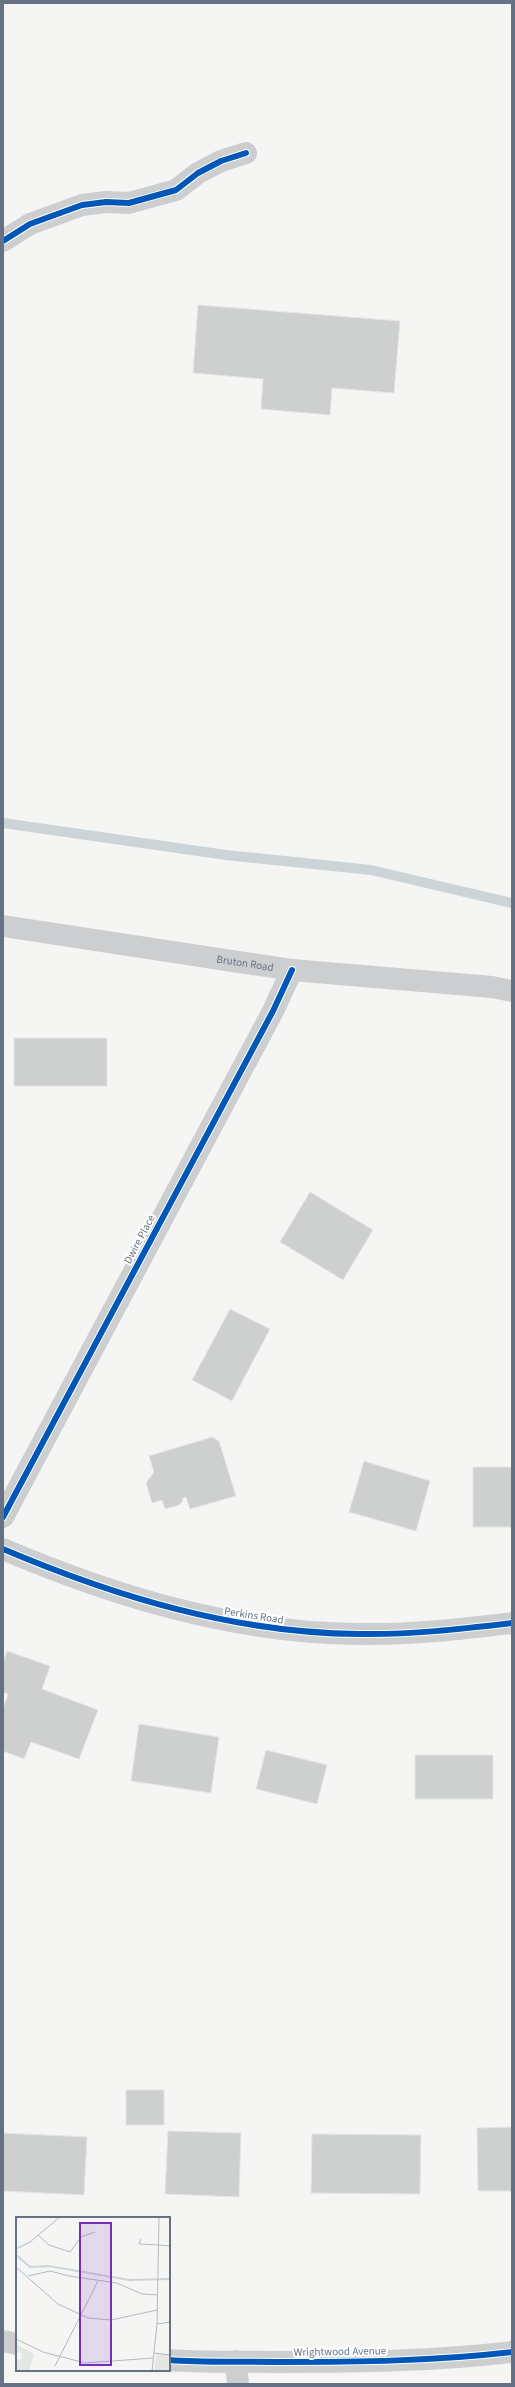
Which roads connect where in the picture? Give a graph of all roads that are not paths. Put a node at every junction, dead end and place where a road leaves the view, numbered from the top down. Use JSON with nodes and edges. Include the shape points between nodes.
{"nodes":[{"id":1,"x":246,"y":153,"type":"dead end"},
{"id":2,"x":3,"y":241,"type":"edge"},
{"id":3,"x":3,"y":926,"type":"edge"},
{"id":4,"x":292,"y":970,"type":"junction"},
{"id":5,"x":512,"y":991,"type":"edge"},
{"id":6,"x":3,"y":1517,"type":"edge"},
{"id":7,"x":3,"y":1549,"type":"edge"},
{"id":8,"x":512,"y":1623,"type":"edge"},
{"id":9,"x":3,"y":2341,"type":"edge"},
{"id":10,"x":16,"y":2344,"type":"edge"},
{"id":11,"x":512,"y":2352,"type":"edge"},
{"id":12,"x":170,"y":2360,"type":"edge"},
{"id":13,"x":236,"y":2361,"type":"junction"},
{"id":14,"x":238,"y":2384,"type":"edge"}],
"edges":[{"from":1,"to":2,"type":"street","via":[[221,161],[198,173],[176,190],[129,203],[106,202],[75,208],[30,224]]},
{"from":3,"to":4,"type":"street","name":"Bruton Road"},
{"from":4,"to":5,"type":"street","name":"Bruton Road","via":[[492,987]]},
{"from":4,"to":6,"type":"street","name":"Dwire Place","via":[[273,1011]]},
{"from":7,"to":8,"type":"street","name":"Perkins Road","via":[[126,1596],[212,1618],[293,1631],[359,1634],[444,1630]]},
{"from":9,"to":10,"type":"street"},
{"from":11,"to":13,"type":"street","name":"Wrightwood Avenue","via":[[473,2357],[359,2362]]},
{"from":12,"to":13,"type":"street","name":"Wrightwood Avenue"},
{"from":13,"to":14,"type":"street"}]}
